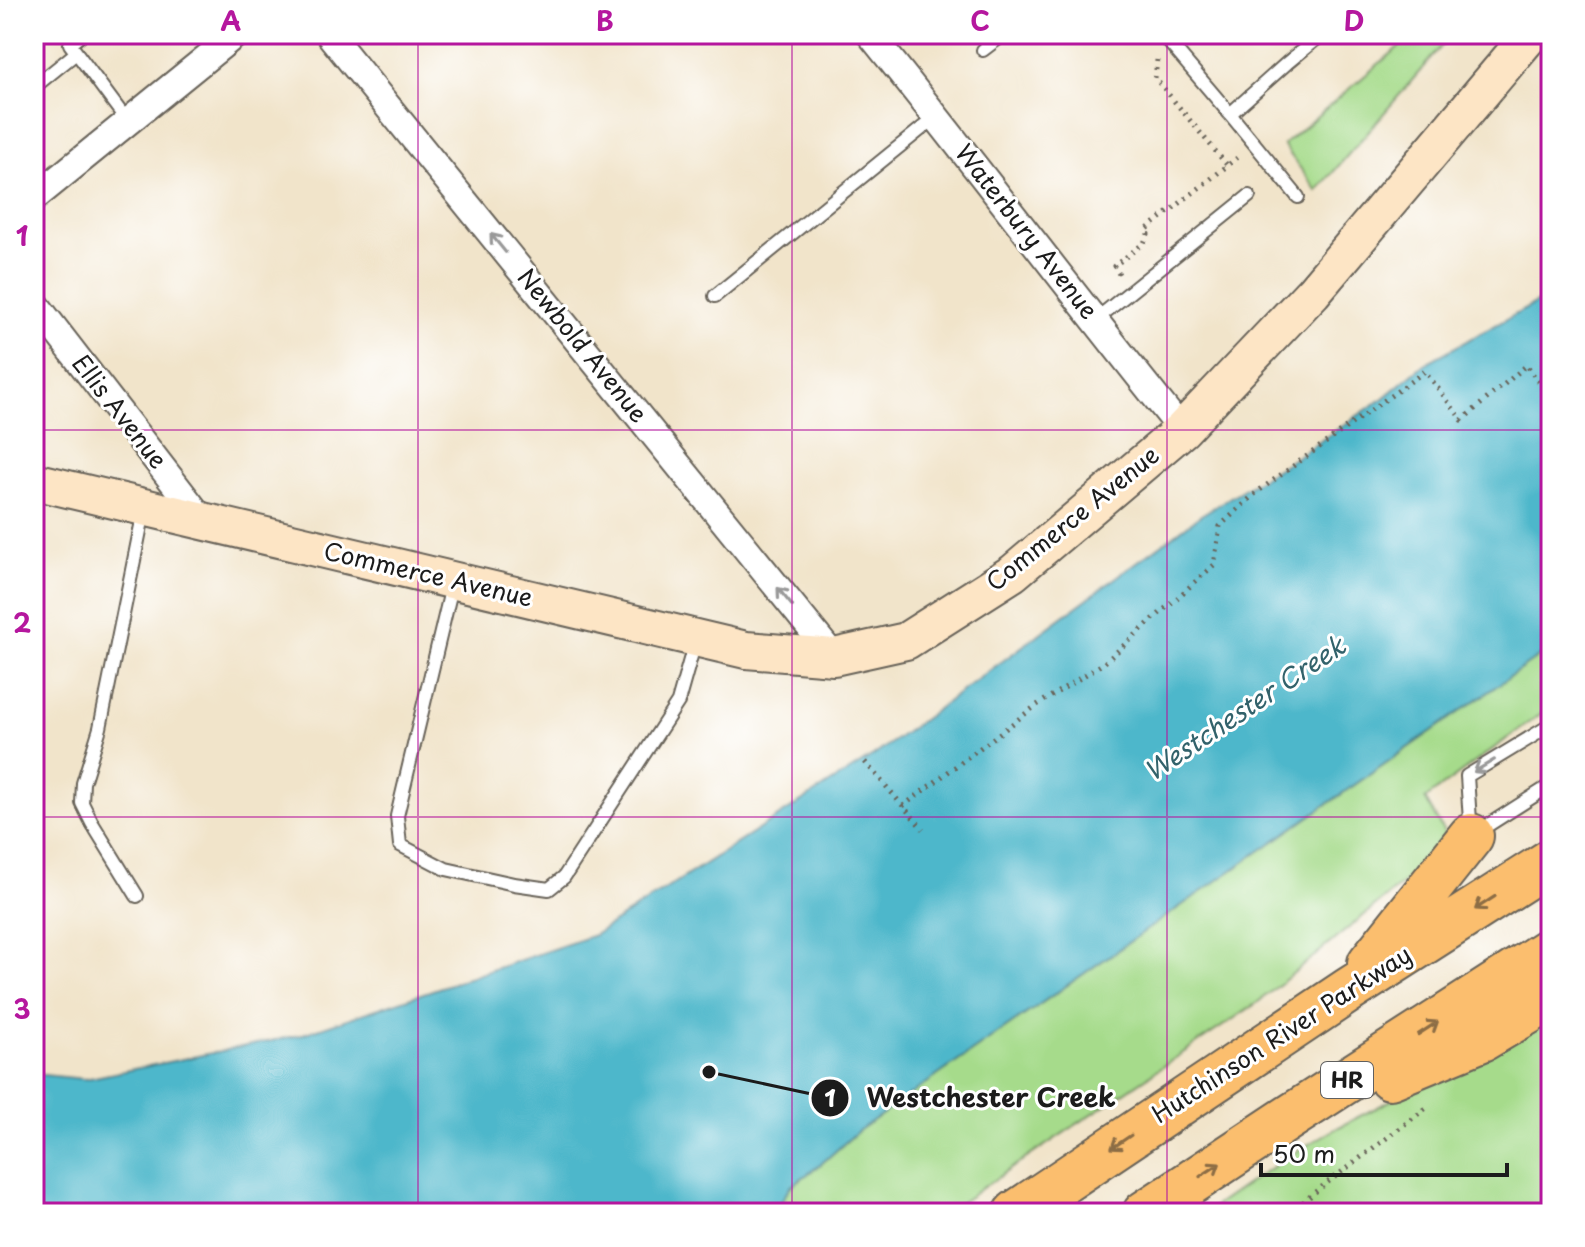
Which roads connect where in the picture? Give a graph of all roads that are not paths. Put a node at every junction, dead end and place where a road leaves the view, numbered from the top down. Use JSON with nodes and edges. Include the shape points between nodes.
{"nodes":[{"id":1,"x":82,"y":34,"type":"edge"},
{"id":2,"x":236,"y":34,"type":"edge"},
{"id":3,"x":329,"y":34,"type":"edge"},
{"id":4,"x":870,"y":34,"type":"edge"},
{"id":5,"x":1004,"y":34,"type":"edge"},
{"id":6,"x":1162,"y":34,"type":"edge"},
{"id":7,"x":1322,"y":34,"type":"edge"},
{"id":8,"x":1531,"y":34,"type":"edge"},
{"id":9,"x":983,"y":50,"type":"dead end"},
{"id":10,"x":76,"y":53,"type":"junction"},
{"id":11,"x":34,"y":87,"type":"edge"},
{"id":12,"x":1230,"y":114,"type":"junction"},
{"id":13,"x":937,"y":116,"type":"junction"},
{"id":14,"x":128,"y":122,"type":"junction"},
{"id":15,"x":1249,"y":196,"type":"dead end"},
{"id":16,"x":1298,"y":197,"type":"dead end"},
{"id":17,"x":34,"y":198,"type":"edge"},
{"id":18,"x":715,"y":296,"type":"dead end"},
{"id":19,"x":34,"y":302,"type":"edge"},
{"id":20,"x":1094,"y":321,"type":"junction"},
{"id":21,"x":1182,"y":430,"type":"junction"},
{"id":22,"x":34,"y":481,"type":"edge"},
{"id":23,"x":145,"y":508,"type":"junction"},
{"id":24,"x":204,"y":522,"type":"junction"},
{"id":25,"x":453,"y":581,"type":"junction"},
{"id":26,"x":696,"y":639,"type":"junction"},
{"id":27,"x":834,"y":657,"type":"junction"},
{"id":28,"x":1551,"y":725,"type":"edge"},
{"id":29,"x":1551,"y":785,"type":"edge"},
{"id":30,"x":1471,"y":836,"type":"junction"},
{"id":31,"x":1551,"y":861,"type":"edge"},
{"id":32,"x":137,"y":896,"type":"dead end"},
{"id":33,"x":1551,"y":949,"type":"edge"},
{"id":34,"x":1349,"y":990,"type":"junction"},
{"id":35,"x":1551,"y":998,"type":"edge"},
{"id":36,"x":1287,"y":1119,"type":"junction"},
{"id":37,"x":1016,"y":1213,"type":"edge"},
{"id":38,"x":1145,"y":1213,"type":"edge"}],
"edges":[{"from":1,"to":10,"type":"lane","via":[[70,44]]},
{"from":2,"to":14,"type":"street"},
{"from":27,"to":3,"type":"street","name":"Newbold Avenue","one_way":true},
{"from":4,"to":13,"type":"street","name":"Waterbury Avenue"},
{"from":5,"to":9,"type":"lane"},
{"from":6,"to":12,"type":"lane"},
{"from":7,"to":12,"type":"lane"},
{"from":8,"to":21,"type":"main road","name":"Commerce Avenue","via":[[1313,292]]},
{"from":10,"to":11,"type":"lane"},
{"from":10,"to":14,"type":"lane"},
{"from":12,"to":16,"type":"lane"},
{"from":13,"to":18,"type":"lane"},
{"from":13,"to":20,"type":"street","name":"Waterbury Avenue"},
{"from":14,"to":17,"type":"street"},
{"from":15,"to":20,"type":"lane"},
{"from":19,"to":24,"type":"street","name":"Ellis Avenue"},
{"from":20,"to":21,"type":"street","name":"Waterbury Avenue"},
{"from":21,"to":27,"type":"main road","name":"Commerce Avenue","via":[[1013,573],[906,641]]},
{"from":22,"to":23,"type":"main road","name":"Commerce Avenue"},
{"from":23,"to":24,"type":"main road","name":"Commerce Avenue"},
{"from":23,"to":32,"type":"lane","via":[[82,803]]},
{"from":24,"to":25,"type":"main road","name":"Commerce Avenue"},
{"from":25,"to":26,"type":"main road","name":"Commerce Avenue"},
{"from":25,"to":26,"type":"lane","via":[[397,816],[400,845],[446,869],[549,889],[564,877],[678,702]]},
{"from":26,"to":27,"type":"main road","name":"Commerce Avenue","via":[[746,650]]},
{"from":28,"to":30,"type":"lane","one_way":true,"via":[[1467,776]]},
{"from":29,"to":30,"type":"lane"},
{"from":30,"to":34,"type":"highway"},
{"from":31,"to":34,"type":"highway","name":"Hutchinson River Parkway","one_way":true},
{"from":36,"to":33,"type":"highway","number":"HR","one_way":true},
{"from":34,"to":37,"type":"highway","name":"Hutchinson River Parkway","one_way":true},
{"from":35,"to":36,"type":"highway","via":[[1482,1039]]},
{"from":38,"to":36,"type":"highway","number":"HR","one_way":true}]}
